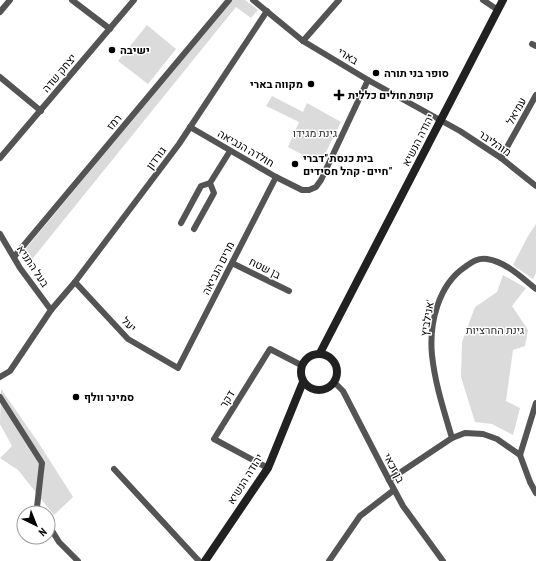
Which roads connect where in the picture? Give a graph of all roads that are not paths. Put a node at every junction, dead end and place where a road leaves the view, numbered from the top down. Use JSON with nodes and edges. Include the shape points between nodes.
{"nodes":[{"id":1,"x":10,"y":0,"type":"edge"},
{"id":2,"x":72,"y":0,"type":"edge"},
{"id":3,"x":134,"y":0,"type":"edge"},
{"id":4,"x":229,"y":0,"type":"edge"},
{"id":5,"x":253,"y":0,"type":"edge"},
{"id":6,"x":339,"y":0,"type":"edge"},
{"id":7,"x":483,"y":0,"type":"edge"},
{"id":8,"x":503,"y":0,"type":"edge"},
{"id":9,"x":498,"y":10,"type":"junction"},
{"id":10,"x":267,"y":11,"type":"junction"},
{"id":11,"x":0,"y":12,"type":"edge"},
{"id":12,"x":110,"y":29,"type":"junction"},
{"id":13,"x":303,"y":40,"type":"junction"},
{"id":14,"x":0,"y":77,"type":"edge"},
{"id":15,"x":368,"y":80,"type":"junction"},
{"id":16,"x":536,"y":95,"type":"edge"},
{"id":17,"x":41,"y":110,"type":"junction"},
{"id":18,"x":441,"y":120,"type":"junction"},
{"id":19,"x":190,"y":127,"type":"junction"},
{"id":20,"x":230,"y":150,"type":"junction"},
{"id":21,"x":0,"y":158,"type":"edge"},
{"id":22,"x":501,"y":158,"type":"junction"},
{"id":23,"x":276,"y":177,"type":"junction"},
{"id":24,"x":210,"y":183,"type":"junction"},
{"id":25,"x":536,"y":186,"type":"edge"},
{"id":26,"x":180,"y":223,"type":"dead end"},
{"id":27,"x":194,"y":229,"type":"dead end"},
{"id":28,"x":0,"y":234,"type":"edge"},
{"id":29,"x":14,"y":257,"type":"junction"},
{"id":30,"x":232,"y":263,"type":"junction"},
{"id":31,"x":75,"y":282,"type":"junction"},
{"id":32,"x":536,"y":289,"type":"edge"},
{"id":33,"x":289,"y":291,"type":"dead end"},
{"id":34,"x":50,"y":310,"type":"junction"},
{"id":35,"x":320,"y":354,"type":"junction"},
{"id":36,"x":302,"y":365,"type":"junction"},
{"id":37,"x":178,"y":368,"type":"joint"},
{"id":38,"x":0,"y":377,"type":"edge"},
{"id":39,"x":303,"y":382,"type":"junction"},
{"id":40,"x":334,"y":382,"type":"junction"},
{"id":41,"x":0,"y":397,"type":"edge"},
{"id":42,"x":536,"y":403,"type":"edge"},
{"id":43,"x":452,"y":438,"type":"junction"},
{"id":44,"x":520,"y":455,"type":"junction"},
{"id":45,"x":268,"y":468,"type":"junction"},
{"id":46,"x":114,"y":469,"type":"dead end"},
{"id":47,"x":389,"y":480,"type":"junction"},
{"id":48,"x":394,"y":490,"type":"junction"},
{"id":49,"x":536,"y":493,"type":"edge"},
{"id":50,"x":37,"y":505,"type":"edge"},
{"id":51,"x":56,"y":537,"type":"edge"},
{"id":52,"x":78,"y":561,"type":"edge"},
{"id":53,"x":199,"y":561,"type":"edge"},
{"id":54,"x":205,"y":561,"type":"edge"},
{"id":55,"x":329,"y":561,"type":"edge"},
{"id":56,"x":443,"y":561,"type":"edge"}],
"edges":[{"from":1,"to":11,"type":"street"},
{"from":2,"to":12,"type":"street"},
{"from":3,"to":12,"type":"street","name":"יצחק שדה"},
{"from":4,"to":29,"type":"street","name":"רמז"},
{"from":5,"to":10,"type":"street","name":"בארי"},
{"from":6,"to":13,"type":"street"},
{"from":7,"to":9,"type":"street"},
{"from":8,"to":9,"type":"street","name":"יהודה הנשיא"},
{"from":9,"to":18,"type":"street","name":"יהודה הנשיא"},
{"from":10,"to":13,"type":"street","name":"בארי"},
{"from":10,"to":19,"type":"street","name":"גורדון"},
{"from":12,"to":17,"type":"street","name":"יצחק שדה"},
{"from":13,"to":15,"type":"street","name":"בארי"},
{"from":14,"to":17,"type":"street"},
{"from":15,"to":18,"type":"street","name":"בארי"},
{"from":15,"to":23,"type":"street","name":"חולדה הנביאה","via":[[316,186],[302,190]]},
{"from":16,"to":22,"type":"street","name":"עמיאל"},
{"from":17,"to":21,"type":"street","name":"יצחק שדה"},
{"from":18,"to":22,"type":"street","name":"מוהליבר"},
{"from":18,"to":35,"type":"street","name":"יהודה הנשיא"},
{"from":19,"to":20,"type":"street","name":"חולדה הנביאה"},
{"from":19,"to":31,"type":"street","name":"גורדון"},
{"from":20,"to":23,"type":"street","name":"חולדה הנביאה"},
{"from":20,"to":24,"type":"street"},
{"from":22,"to":25,"type":"street","name":"מוהליבר"},
{"from":23,"to":30,"type":"street","name":"מרים הנביאה"},
{"from":24,"to":26,"type":"street","via":[[201,186]]},
{"from":24,"to":27,"type":"street","via":[[214,193]]},
{"from":28,"to":29,"type":"street","name":"בעל התניא"},
{"from":29,"to":34,"type":"street","name":"בעל התניא"},
{"from":30,"to":33,"type":"street","name":"בן שטח"},
{"from":30,"to":37,"type":"street","name":"מרים הנביאה"},
{"from":31,"to":34,"type":"street","name":"גורדון"},
{"from":31,"to":37,"type":"street","name":"יעל","via":[[128,339]]},
{"from":32,"to":43,"type":"street","name":"אנילביץ'","via":[[505,266],[494,261],[476,259],[460,270],[441,294],[436,313],[432,354],[438,391]]},
{"from":34,"to":38,"type":"street","name":"גורדון","via":[[10,371]]},
{"from":35,"to":36,"type":"street","via":[[309,356]]},
{"from":35,"to":40,"type":"street","via":[[331,358],[335,364],[337,376]]},
{"from":36,"to":39,"type":"street","via":[[300,371]]},
{"from":36,"to":45,"type":"street","name":"דקר","via":[[270,349],[214,439]]},
{"from":39,"to":40,"type":"street","via":[[312,389],[319,390]]},
{"from":39,"to":45,"type":"street","name":"יהודה הנשיא"},
{"from":40,"to":47,"type":"street","name":"בן זכאי","via":[[343,391]]},
{"from":41,"to":50,"type":"street","via":[[42,463]]},
{"from":42,"to":44,"type":"street"},
{"from":43,"to":44,"type":"street","via":[[465,434],[483,434],[497,439]]},
{"from":43,"to":47,"type":"street"},
{"from":44,"to":49,"type":"street"},
{"from":45,"to":54,"type":"street","name":"יהודה הנשיא"},
{"from":46,"to":53,"type":"street"},
{"from":47,"to":48,"type":"street","name":"בן זכאי"},
{"from":48,"to":55,"type":"street","via":[[360,516]]},
{"from":48,"to":56,"type":"street","name":"בן זכאי"},
{"from":51,"to":52,"type":"street"}]}
